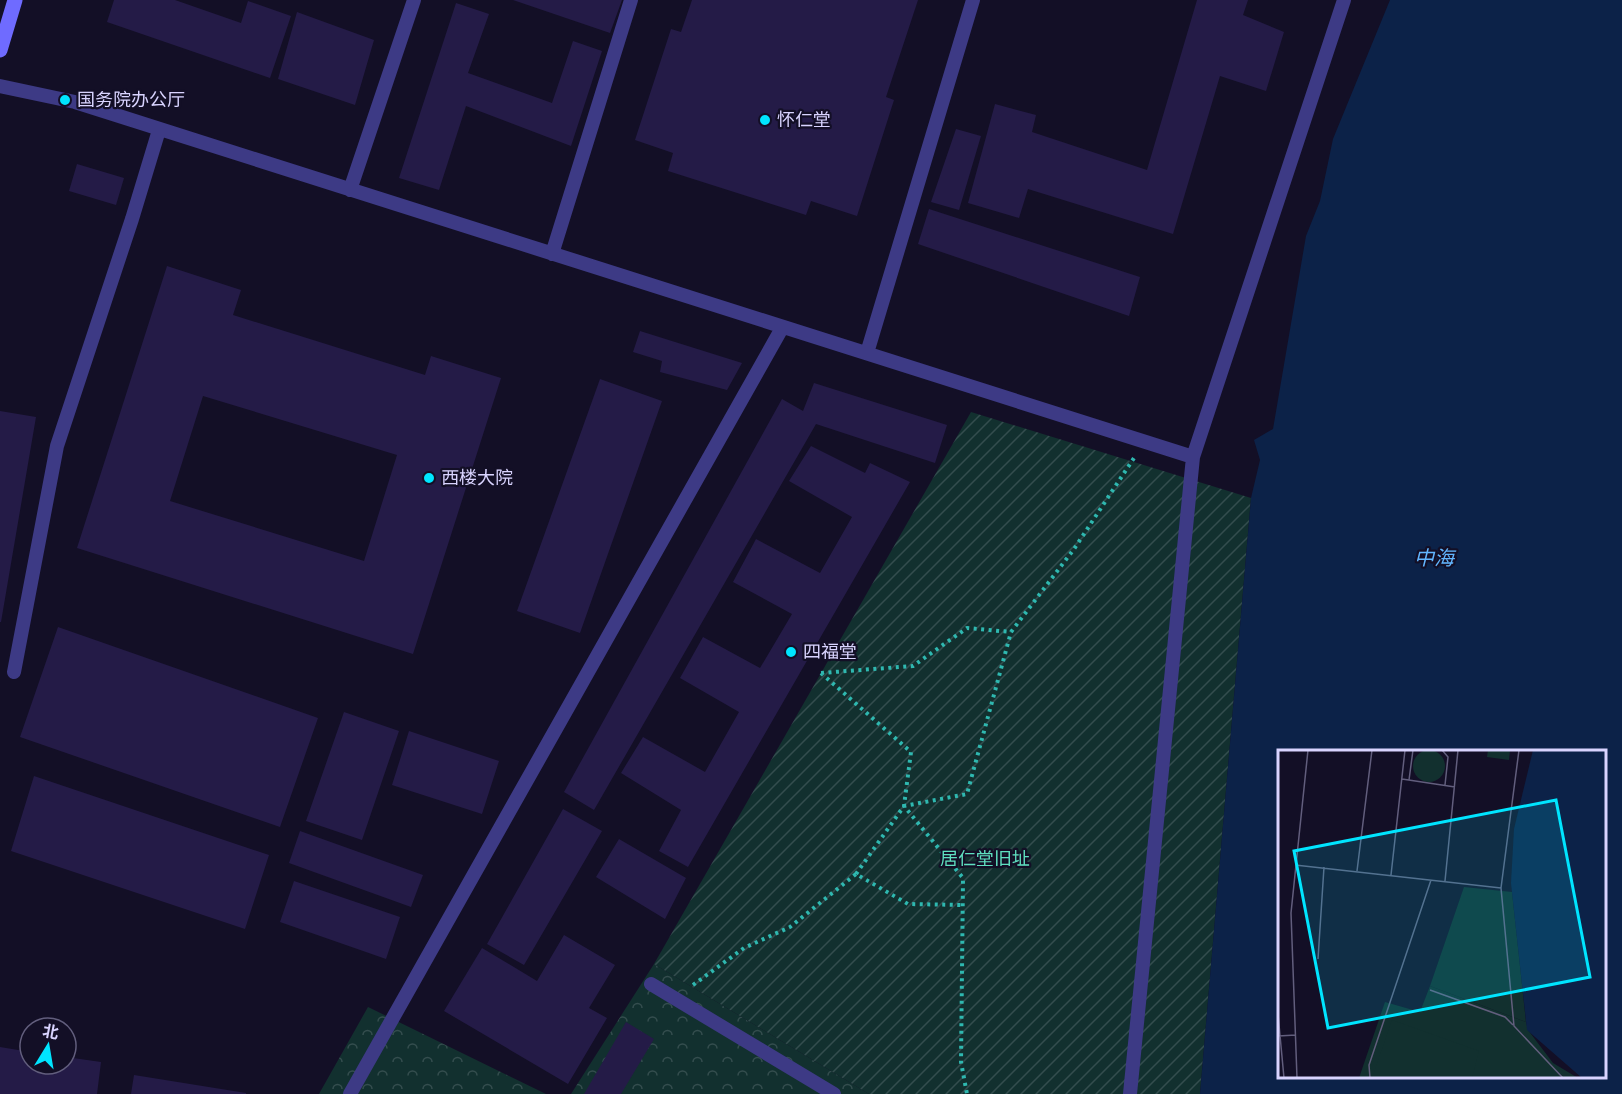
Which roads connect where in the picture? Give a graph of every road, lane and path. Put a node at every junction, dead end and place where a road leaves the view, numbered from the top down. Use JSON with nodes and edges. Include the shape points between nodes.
{"nodes":[{"id":1,"x":15,"y":0,"type":"edge"},
{"id":2,"x":414,"y":0,"type":"edge"},
{"id":3,"x":631,"y":0,"type":"edge"},
{"id":4,"x":973,"y":0,"type":"edge"},
{"id":5,"x":1344,"y":0,"type":"edge"},
{"id":6,"x":0,"y":50,"type":"edge"},
{"id":7,"x":0,"y":86,"type":"edge"},
{"id":8,"x":159,"y":130,"type":"junction"},
{"id":9,"x":350,"y":190,"type":"junction"},
{"id":10,"x":552,"y":254,"type":"junction"},
{"id":11,"x":782,"y":327,"type":"junction"},
{"id":12,"x":867,"y":353,"type":"junction"},
{"id":13,"x":1145,"y":442,"type":"junction"},
{"id":14,"x":1193,"y":457,"type":"junction"},
{"id":15,"x":1011,"y":632,"type":"junction"},
{"id":16,"x":14,"y":672,"type":"dead end"},
{"id":17,"x":904,"y":806,"type":"junction"},
{"id":18,"x":856,"y":874,"type":"junction"},
{"id":19,"x":963,"y":905,"type":"junction"},
{"id":20,"x":651,"y":984,"type":"dead end"},
{"id":21,"x":676,"y":998,"type":"junction"},
{"id":22,"x":350,"y":1094,"type":"edge"},
{"id":23,"x":834,"y":1094,"type":"edge"},
{"id":24,"x":967,"y":1094,"type":"edge"},
{"id":25,"x":1130,"y":1094,"type":"edge"}],
"edges":[{"from":1,"to":6,"type":"main road"},
{"from":2,"to":9,"type":"lane"},
{"from":3,"to":10,"type":"lane"},
{"from":4,"to":12,"type":"lane"},
{"from":5,"to":14,"type":"lane"},
{"from":7,"to":8,"type":"lane","via":[[75,102]]},
{"from":8,"to":9,"type":"lane"},
{"from":8,"to":16,"type":"lane","via":[[57,446]]},
{"from":9,"to":10,"type":"lane"},
{"from":10,"to":11,"type":"lane"},
{"from":11,"to":12,"type":"lane"},
{"from":11,"to":22,"type":"lane"},
{"from":12,"to":13,"type":"lane"},
{"from":13,"to":14,"type":"lane"},
{"from":13,"to":15,"type":"path","via":[[1074,549]]},
{"from":14,"to":25,"type":"lane"},
{"from":15,"to":17,"type":"path","via":[[967,794]]},
{"from":15,"to":17,"type":"path","via":[[967,628],[913,666],[821,673],[911,752]]},
{"from":17,"to":18,"type":"path"},
{"from":17,"to":19,"type":"path","via":[[963,878]]},
{"from":18,"to":19,"type":"path","via":[[908,904]]},
{"from":18,"to":21,"type":"path","via":[[790,927],[744,948]]},
{"from":19,"to":24,"type":"path","via":[[961,1062]]},
{"from":20,"to":21,"type":"lane"},
{"from":21,"to":23,"type":"lane"}]}
